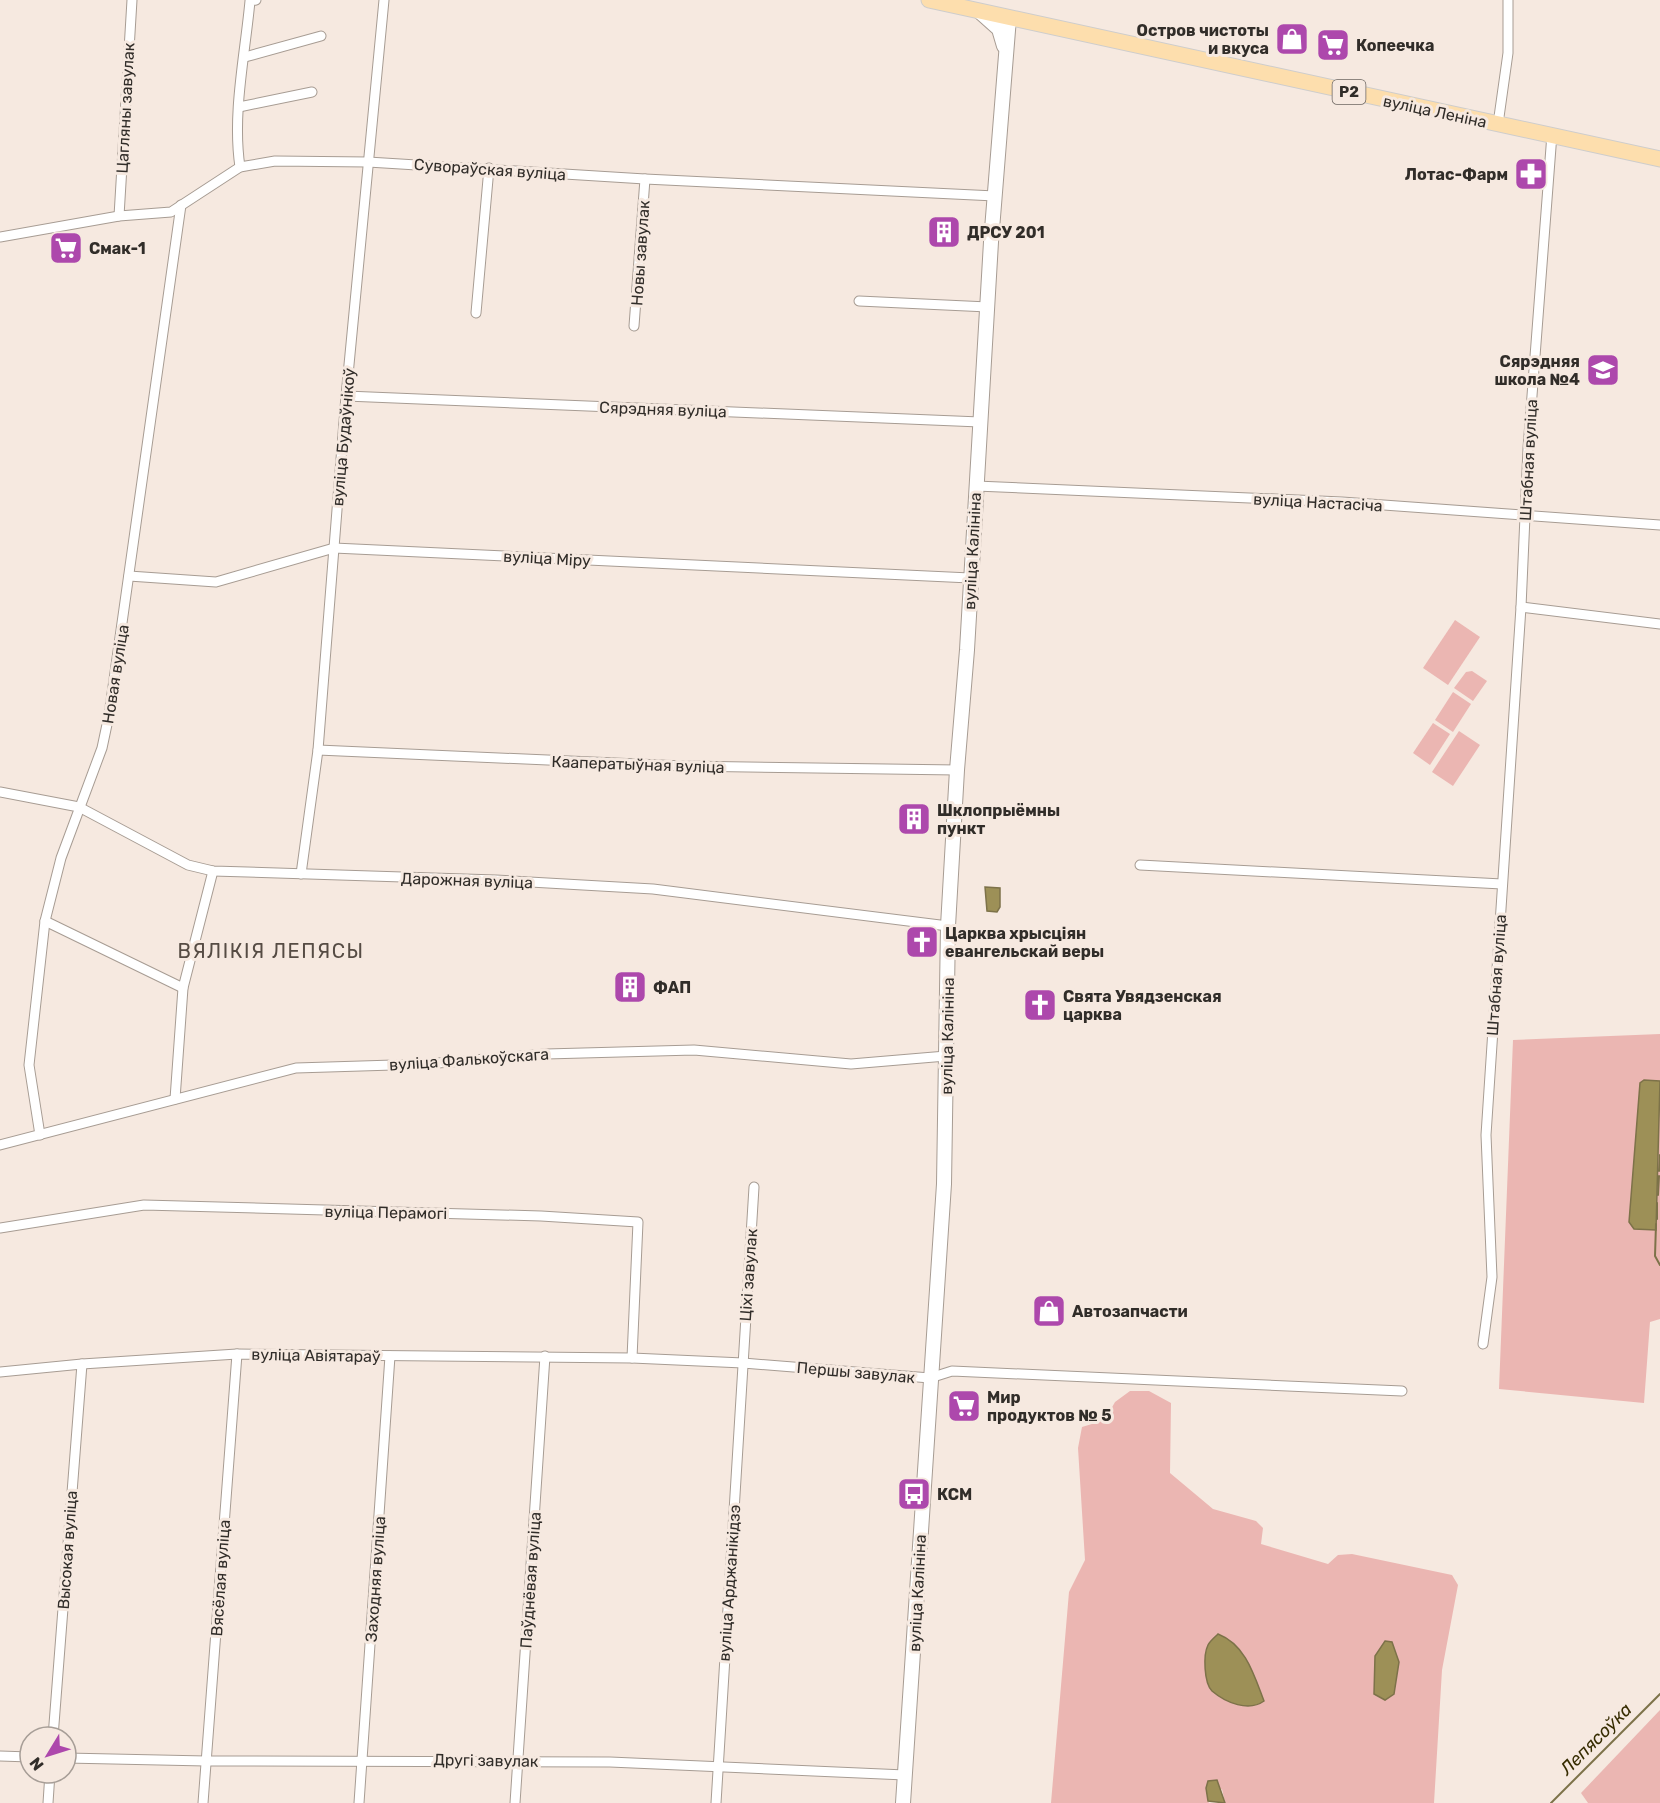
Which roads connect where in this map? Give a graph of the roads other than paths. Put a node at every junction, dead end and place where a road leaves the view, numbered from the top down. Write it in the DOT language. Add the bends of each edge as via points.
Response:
graph roads {
  1 [pos="132,0"];
  2 [pos="256,0"];
  3 [pos="384,0"];
  4 [pos="929,0"];
  5 [pos="1508,0"];
  6 [pos="977,11"];
  7 [pos="1009,18"];
  8 [pos="1038,24"];
  9 [pos="321,36"];
  10 [pos="1005,54"];
  11 [pos="245,57"];
  12 [pos="312,92"];
  13 [pos="239,106"];
  14 [pos="1498,124"];
  15 [pos="1552,134"];
  16 [pos="1660,159"];
  17 [pos="368,162"];
  18 [pos="240,167"];
  19 [pos="489,168"];
  20 [pos="645,179"];
  21 [pos="995,196"];
  22 [pos="182,205"];
  23 [pos="119,216"];
  24 [pos="0,237"];
  25 [pos="859,301"];
  26 [pos="988,307"];
  27 [pos="476,313"];
  28 [pos="634,326"];
  29 [pos="346,396"];
  30 [pos="980,422"];
  31 [pos="976,486"];
  32 [pos="1524,517"];
  33 [pos="1660,525"];
  34 [pos="334,548"];
  35 [pos="129,576"];
  36 [pos="970,578"];
  37 [pos="1521,607"];
  38 [pos="1660,624"];
  39 [pos="318,750"];
  40 [pos="957,770"];
  41 [pos="0,792"];
  42 [pos="79,807"];
  43 [pos="1140,865"];
  44 [pos="213,872"];
  45 [pos="301,874"];
  46 [pos="1502,884"];
  47 [pos="45,921"];
  48 [pos="948,926"];
  49 [pos="183,988"];
  50 [pos="946,1056"];
  51 [pos="174,1099"];
  52 [pos="40,1135"];
  53 [pos="0,1145"];
  54 [pos="754,1187"];
  55 [pos="0,1228"];
  56 [pos="1484,1344"];
  57 [pos="237,1354"];
  58 [pos="390,1356"];
  59 [pos="545,1356"];
  60 [pos="632,1358"];
  61 [pos="743,1363"];
  62 [pos="82,1364"];
  63 [pos="0,1372"];
  64 [pos="930,1378"];
  65 [pos="1402,1391"];
  66 [pos="54,1725"];
  67 [pos="0,1756"];
  68 [pos="18,1757"];
  69 [pos="78,1758"];
  70 [pos="362,1759"];
  71 [pos="518,1760"];
  72 [pos="206,1761"];
  73 [pos="718,1767"];
  74 [pos="905,1775"];
  75 [pos="49,1785"];
  76 [pos="48,1803"];
  77 [pos="203,1803"];
  78 [pos="359,1803"];
  79 [pos="515,1803"];
  80 [pos="716,1803"];
  81 [pos="903,1803"];
  1 -- 23 [label="street, Цагляны завулак"];
  2 -- 11 [label="street" via="250,1"];
  3 -- 17 [label="street, вуліца Будаўнікоў"];
  4 -- 6 [label="main road, вуліца Леніна / Р2"];
  5 -- 14 [label="street" via="1508,52"];
  6 -- 7 [label="main road, вуліца Леніна / Р2"];
  6 -- 10 [label="street" via="999,29"];
  7 -- 8 [label="main road, вуліца Леніна / Р2"];
  7 -- 10 [label="street, вуліца Калініна"];
  8 -- 10 [label="street" via="1014,33"];
  8 -- 14 [label="main road, вуліца Леніна / Р2"];
  9 -- 11 [label="street"];
  10 -- 21 [label="street, вуліца Калініна"];
  11 -- 13 [label="street"];
  12 -- 13 [label="street"];
  13 -- 18 [label="street"];
  14 -- 15 [label="main road, вуліца Леніна / Р2"];
  15 -- 16 [label="main road, вуліца Леніна / Р2"];
  15 -- 32 [label="street, Штабная вуліца"];
  17 -- 18 [label="street, Сувораўская вуліца" via="275,161"];
  17 -- 19 [label="street, Сувораўская вуліца"];
  17 -- 29 [label="street, вуліца Будаўнікоў"];
  18 -- 22 [label="street, Сувораўская вуліца"];
  19 -- 20 [label="street, Сувораўская вуліца"];
  19 -- 27 [label="street"];
  20 -- 21 [label="street, Сувораўская вуліца"];
  20 -- 28 [label="street, Новы завулак"];
  21 -- 26 [label="street, вуліца Калініна"];
  22 -- 23 [label="street, Сувораўская вуліца" via="158,215"];
  22 -- 35 [label="street, Новая вуліца"];
  23 -- 24 [label="street, Сувораўская вуліца"];
  25 -- 26 [label="street"];
  26 -- 30 [label="street, вуліца Калініна"];
  29 -- 30 [label="street, Сярэдняя вуліца"];
  29 -- 34 [label="street, вуліца Будаўнікоў"];
  30 -- 31 [label="street, вуліца Калініна"];
  31 -- 32 [label="street, вуліца Настасіча" via="1342,502"];
  31 -- 36 [label="street, вуліца Калініна"];
  32 -- 33 [label="street, вуліца Настасіча"];
  32 -- 37 [label="street, Штабная вуліца"];
  34 -- 35 [label="street, вуліца Міру" via="216,582"];
  34 -- 36 [label="street, вуліца Міру"];
  34 -- 39 [label="street, вуліца Будаўнікоў"];
  35 -- 42 [label="street, Новая вуліца" via="102,748"];
  36 -- 40 [label="street, вуліца Калініна"];
  37 -- 38 [label="street"];
  37 -- 46 [label="street, Штабная вуліца"];
  39 -- 40 [label="street, Кааператыўная вуліца" via="683,766"];
  39 -- 45 [label="street, вуліца Будаўнікоў"];
  40 -- 48 [label="street, вуліца Калініна"];
  41 -- 42 [label="street, Дарожная вуліца"];
  42 -- 44 [label="street, Дарожная вуліца" via="188,865"];
  42 -- 47 [label="street, Новая вуліца"];
  43 -- 46 [label="street"];
  44 -- 45 [label="street, Дарожная вуліца"];
  44 -- 49 [label="street"];
  45 -- 48 [label="street, Дарожная вуліца" via="653,890"];
  46 -- 56 [label="street, Штабная вуліца" via="1486,1135 1492,1277"];
  47 -- 49 [label="street"];
  47 -- 52 [label="street, Новая вуліца" via="29,1065"];
  48 -- 50 [label="street, вуліца Калініна"];
  49 -- 51 [label="street"];
  50 -- 51 [label="street, вуліца Фалькоўскага" via="850,1064 693,1050 307,1067"];
  50 -- 64 [label="street, вуліца Калініна" via="944,1185"];
  51 -- 52 [label="street, вуліца Фалькоўскага"];
  52 -- 53 [label="street, вуліца Фалькоўскага"];
  54 -- 61 [label="street, Ціхі завулак"];
  55 -- 60 [label="street, вуліца Перамогі" via="144,1205 638,1222"];
  57 -- 58 [label="street, вуліца Авіятараў"];
  57 -- 62 [label="street, вуліца Авіятараў"];
  57 -- 72 [label="street, Вясёлая вуліца"];
  58 -- 59 [label="street, вуліца Авіятараў"];
  58 -- 70 [label="street, Заходняя вуліца"];
  59 -- 60 [label="street, вуліца Авіятараў"];
  59 -- 71 [label="street, Паўднёвая вуліца"];
  60 -- 61 [label="street, Першы завулак"];
  61 -- 64 [label="street, Першы завулак"];
  61 -- 73 [label="street, вуліца Арджанікідзэ"];
  62 -- 63 [label="street, вуліца Авіятараў"];
  62 -- 66 [label="street, Высокая вуліца"];
  64 -- 65 [label="street, Першы завулак" via="952,1371"];
  64 -- 74 [label="street, вуліца Калініна"];
  67 -- 68 [label="street"];
  69 -- 72 [label="street, Другі завулак"];
  70 -- 71 [label="street, Другі завулак"];
  70 -- 72 [label="street, Другі завулак"];
  70 -- 78 [label="street, Заходняя вуліца"];
  71 -- 73 [label="street, Другі завулак"];
  71 -- 79 [label="street, Паўднёвая вуліца"];
  72 -- 77 [label="street, Вясёлая вуліца"];
  73 -- 74 [label="street, Другі завулак"];
  73 -- 80 [label="street, вуліца Арджанікідзэ"];
  74 -- 81 [label="street, вуліца Калініна"];
  75 -- 76 [label="street"];
}
